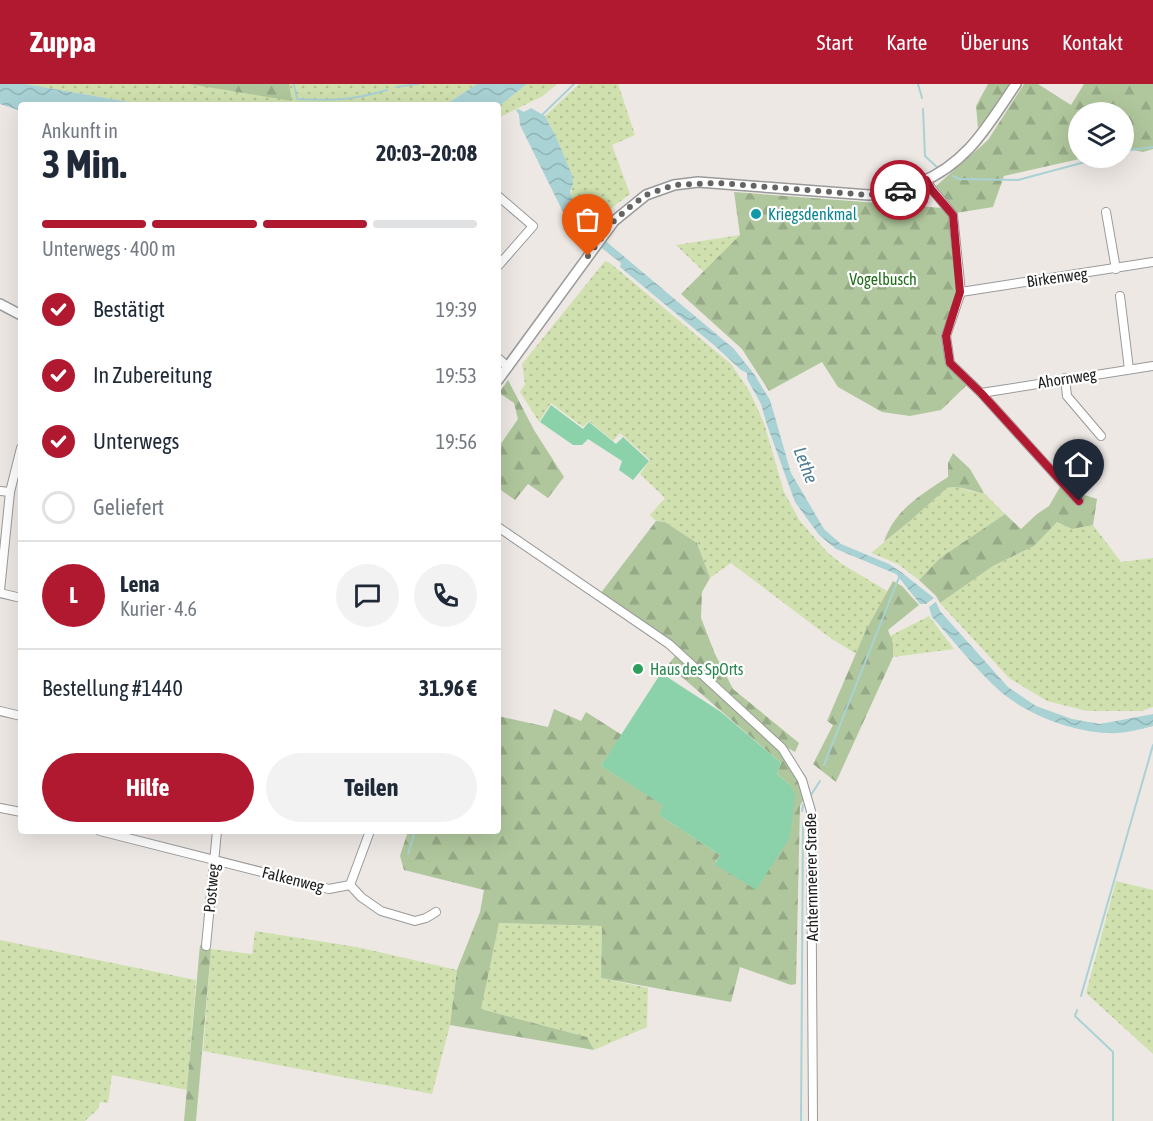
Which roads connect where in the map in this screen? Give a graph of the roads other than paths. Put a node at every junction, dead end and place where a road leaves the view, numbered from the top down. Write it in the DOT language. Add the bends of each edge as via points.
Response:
graph roads {
  1 [pos="1016,84"];
  2 [pos="926,180"];
  3 [pos="501,199"];
  4 [pos="1106,212"];
  5 [pos="1153,262"];
  6 [pos="501,263"];
  7 [pos="1116,269"];
  8 [pos="960,292"];
  9 [pos="1120,296"];
  10 [pos="0,304"];
  11 [pos="18,313"];
  12 [pos="501,361"];
  13 [pos="508,367"];
  14 [pos="1153,368"];
  15 [pos="1129,369"];
  16 [pos="501,376"];
  17 [pos="1065,378"];
  18 [pos="981,393"];
  19 [pos="1101,436"];
  20 [pos="18,460"];
  21 [pos="0,490"];
  22 [pos="10,492"];
  23 [pos="1079,501"];
  24 [pos="501,529"];
  25 [pos="2,562"];
  26 [pos="0,592"];
  27 [pos="18,597"];
  28 [pos="0,711"];
  29 [pos="18,715"];
  30 [pos="0,807"];
  31 [pos="18,811"];
  32 [pos="118,834"];
  33 [pos="217,834"];
  34 [pos="369,834"];
  35 [pos="214,859"];
  36 [pos="350,885"];
  37 [pos="436,912"];
  38 [pos="206,946"];
  39 [pos="813,1121"];
  1 -- 2 [label="street" via="982,135 958,161"];
  2 -- 8 [label="street" via="953,215"];
  2 -- 13 [label="street" via="869,195 718,183 674,185 646,195 604,234"];
  3 -- 6 [label="street" via="533,226"];
  4 -- 7 [label="street"];
  5 -- 7 [label="street, Birkenweg"];
  7 -- 8 [label="street, Birkenweg"];
  8 -- 18 [label="street" via="946,336 950,363"];
  9 -- 15 [label="street"];
  10 -- 11 [label="street"];
  12 -- 13 [label="street"];
  13 -- 16 [label="street"];
  14 -- 15 [label="street, Ahornweg"];
  15 -- 17 [label="street, Ahornweg"];
  17 -- 18 [label="street, Ahornweg"];
  17 -- 19 [label="street" via="1067,396"];
  18 -- 23 [label="street"];
  20 -- 22 [label="street"];
  21 -- 22 [label="street"];
  22 -- 25 [label="street"];
  24 -- 39 [label="street, Achternmeerer Straße" via="669,644 782,748 801,780 812,823"];
  25 -- 26 [label="street"];
  26 -- 27 [label="street"];
  28 -- 29 [label="street"];
  30 -- 31 [label="street"];
  32 -- 35 [label="street, Falkenweg"];
  33 -- 35 [label="street, Postweg"];
  34 -- 36 [label="street"];
  35 -- 36 [label="street, Falkenweg" via="329,889"];
  35 -- 38 [label="street, Postweg"];
  36 -- 37 [label="street" via="381,911 415,921"];
}
